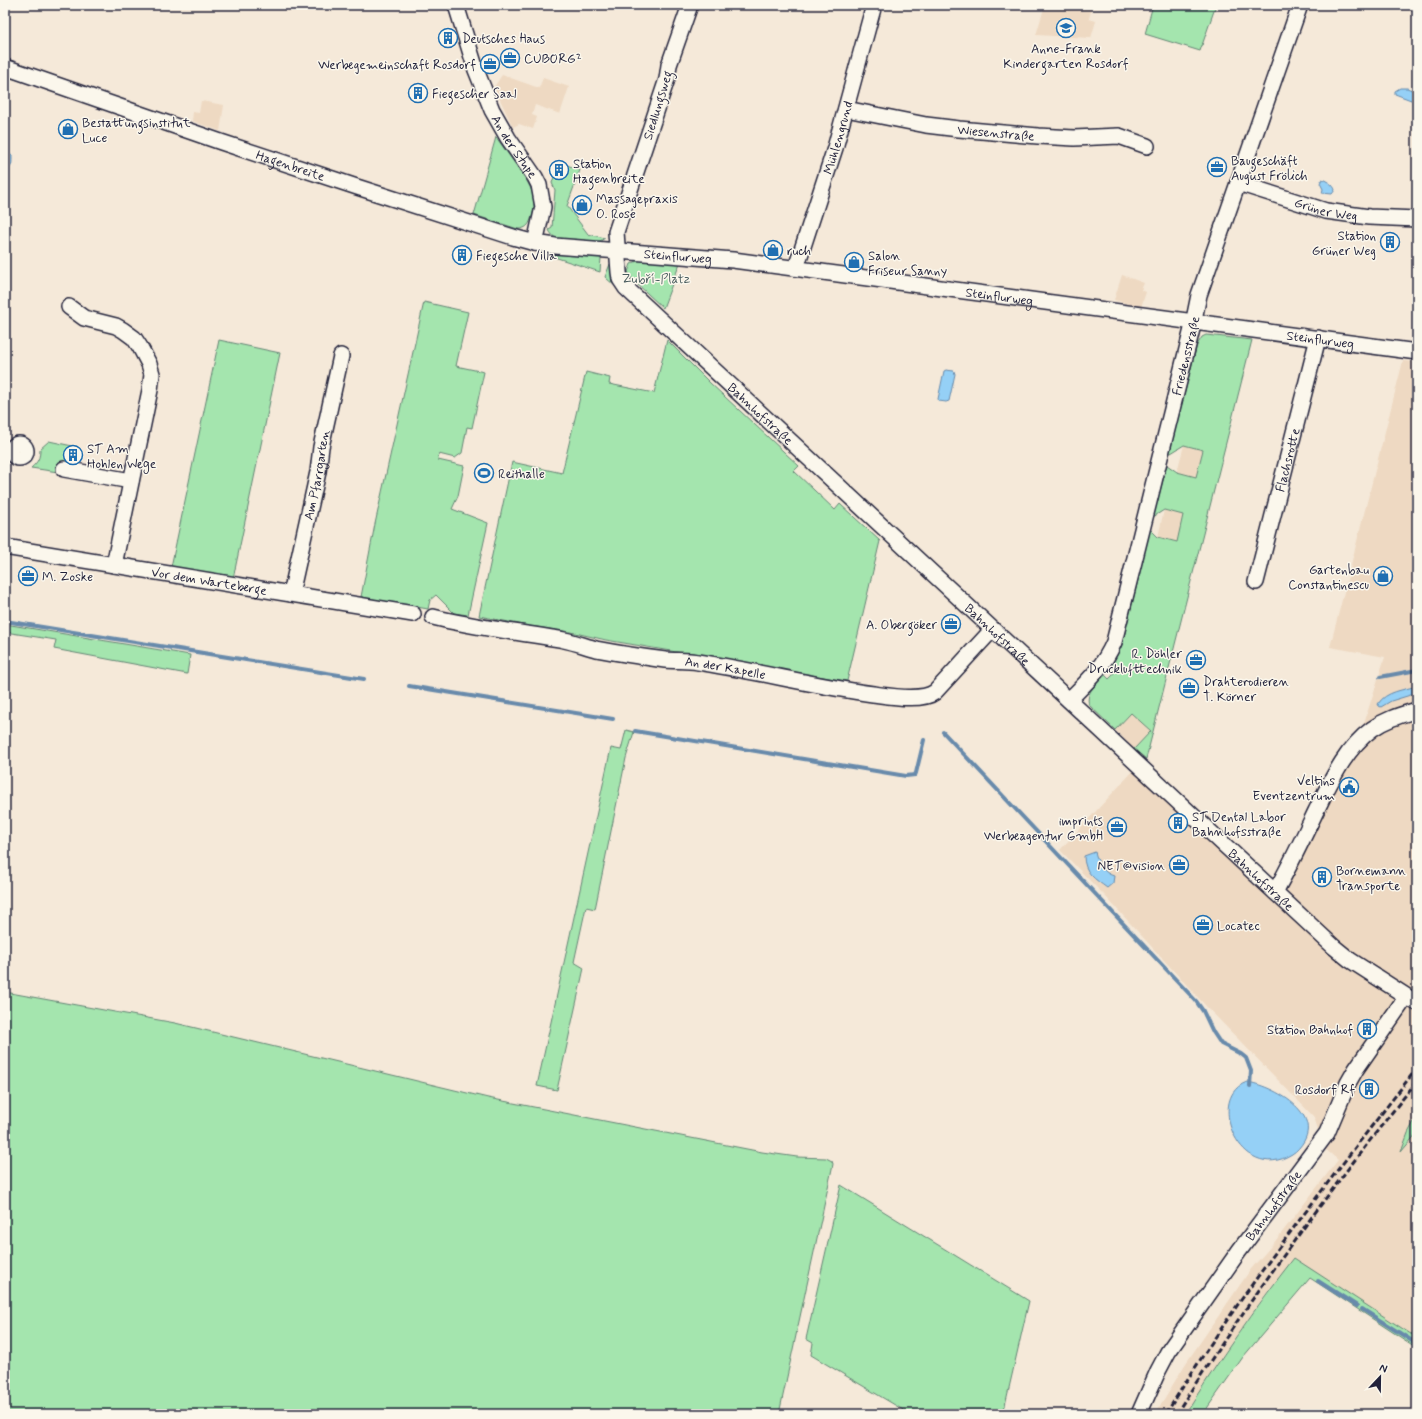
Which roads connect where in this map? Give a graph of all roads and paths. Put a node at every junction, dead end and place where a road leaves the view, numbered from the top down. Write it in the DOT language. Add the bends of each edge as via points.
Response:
graph roads {
  1 [pos="456,5"];
  2 [pos="690,5"];
  3 [pos="874,5"];
  4 [pos="1300,5"];
  5 [pos="5,67"];
  6 [pos="846,109"];
  7 [pos="1147,146"];
  8 [pos="1238,183"];
  9 [pos="1417,219"];
  10 [pos="535,243"];
  11 [pos="580,248"];
  12 [pos="618,251"];
  13 [pos="796,268"];
  14 [pos="68,307"];
  15 [pos="1194,322"];
  16 [pos="1318,338"];
  17 [pos="1417,352"];
  18 [pos="341,356"];
  19 [pos="64,469"];
  20 [pos="131,481"];
  21 [pos="5,547"];
  22 [pos="114,565"];
  23 [pos="1256,582"];
  24 [pos="291,594"];
  25 [pos="414,614"];
  26 [pos="432,617"];
  27 [pos="992,630"];
  28 [pos="1069,700"];
  29 [pos="1417,710"];
  30 [pos="1274,892"];
  31 [pos="1412,1000"];
  32 [pos="1139,1414"];
  1 -- 10 [label="street, An der Stupe" via="476,70 492,110 539,185 543,207"];
  2 -- 12 [label="street, Siedlungsweg" via="669,65 668,79 622,209 616,232"];
  3 -- 6 [label="street, Mühlengrund"];
  4 -- 8 [label="street, Friedensstraße"];
  5 -- 10 [label="street, Hagenbreite" via="260,155"];
  6 -- 7 [label="street, Wiesenstraße" via="959,129 1074,138 1119,136"];
  6 -- 13 [label="street, Mühlengrund"];
  8 -- 9 [label="street, Grüner Weg" via="1326,211 1369,217"];
  8 -- 15 [label="street, Friedensstraße" via="1199,295"];
  10 -- 11 [label="street, Hagenbreite"];
  11 -- 12 [label="street, Steinflurweg"];
  12 -- 13 [label="street, Steinflurweg"];
  12 -- 27 [label="street, Bahnhofstraße" via="620,279 626,288"];
  13 -- 15 [label="street, Steinflurweg"];
  14 -- 20 [label="street" via="84,318 123,330 134,338 150,364 152,382"];
  15 -- 16 [label="street, Steinflurweg"];
  15 -- 28 [label="street, Friedensstraße" via="1114,642 1098,671"];
  16 -- 17 [label="street, Steinflurweg"];
  16 -- 23 [label="street, Flachsrotte"];
  18 -- 24 [label="street, Am Pfarrgarten"];
  19 -- 20 [label="street"];
  20 -- 22 [label="street"];
  21 -- 22 [label="street, Vor dem Warteberge"];
  22 -- 24 [label="street, Vor dem Warteberge"];
  24 -- 25 [label="street, Vor dem Warteberge"];
  26 -- 27 [label="street, An der Kapelle" via="462,625 565,640 597,649 709,664 874,694 921,697 936,692"];
  27 -- 28 [label="street, Bahnhofstraße"];
  28 -- 30 [label="street, Bahnhofstraße"];
  29 -- 30 [label="street" via="1381,723 1349,751 1328,786"];
  30 -- 31 [label="street, Bahnhofstraße" via="1350,960"];
  31 -- 32 [label="street, Bahnhofstraße" via="1356,1068 1327,1132 1168,1352"];
}
